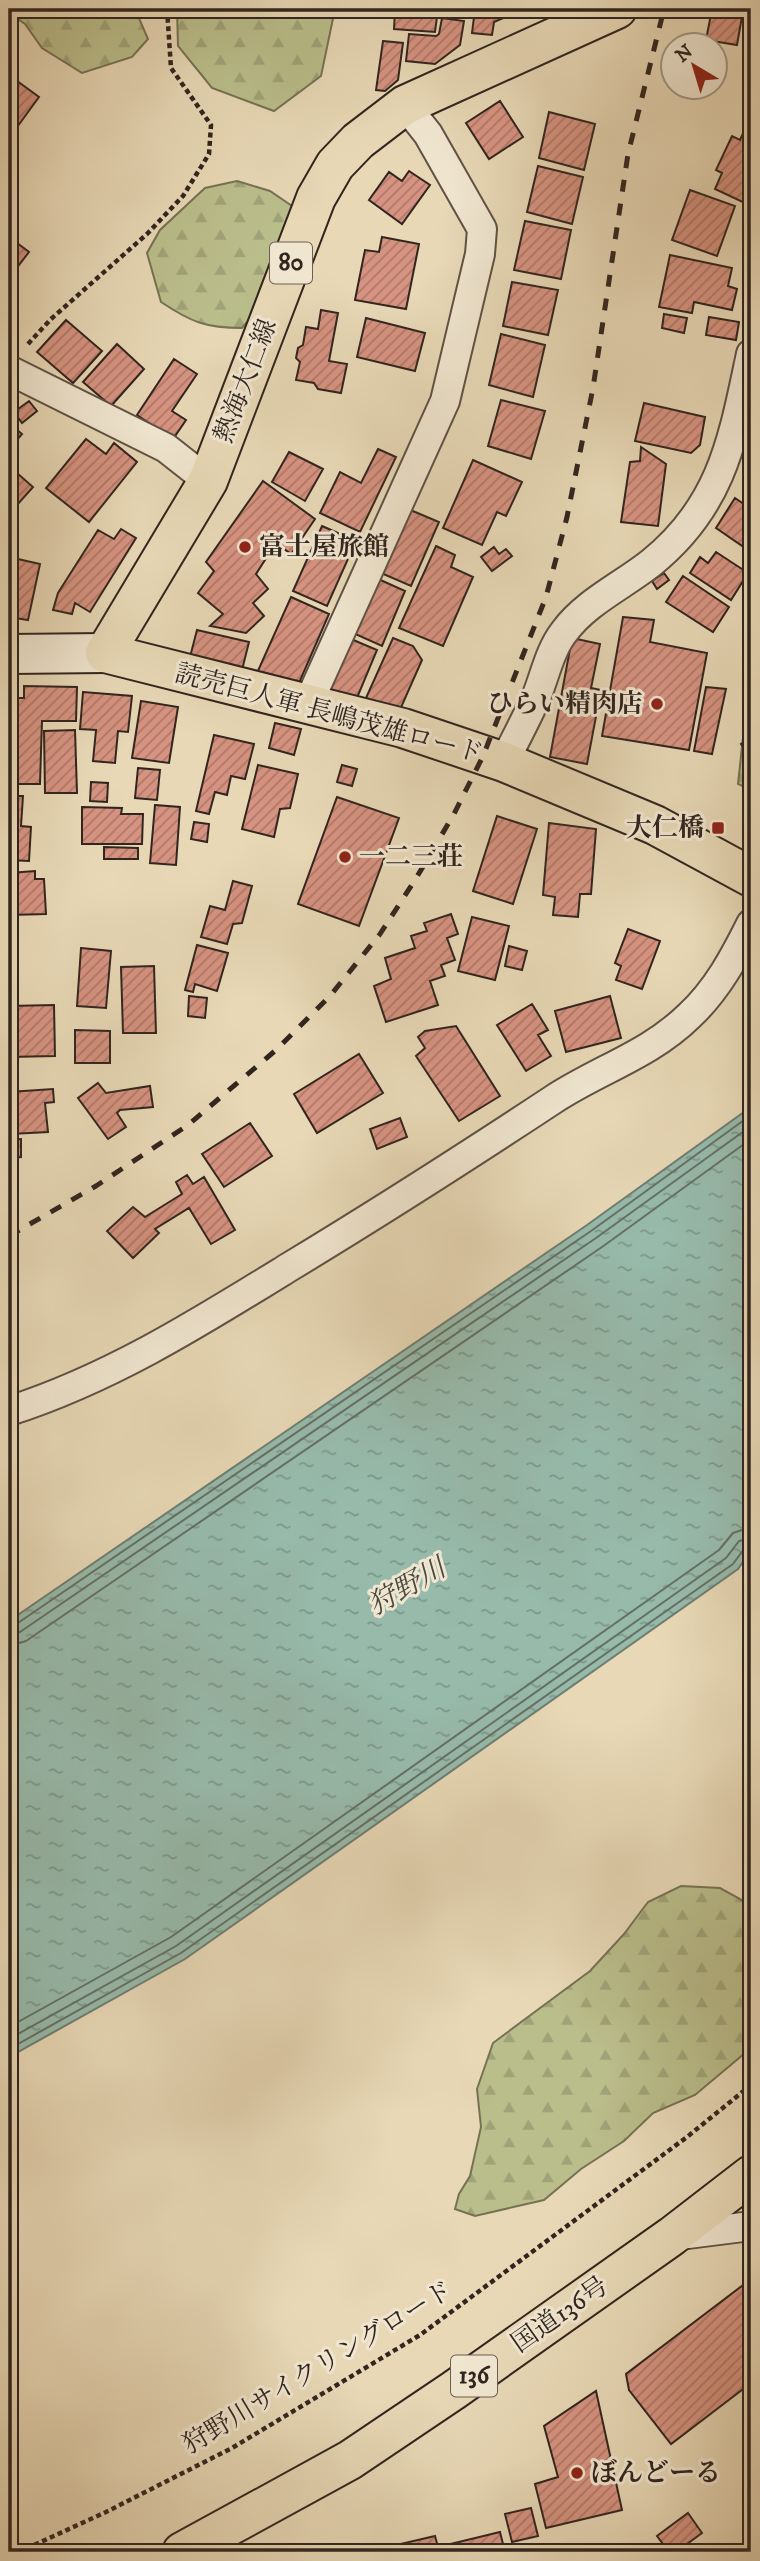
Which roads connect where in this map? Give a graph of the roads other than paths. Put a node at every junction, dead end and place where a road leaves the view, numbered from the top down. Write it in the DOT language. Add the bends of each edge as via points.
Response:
graph roads {
  1 [pos="608,11"];
  2 [pos="405,105"];
  3 [pos="751,354"];
  4 [pos="9,370"];
  5 [pos="208,481"];
  6 [pos="105,653"];
  7 [pos="9,654"];
  8 [pos="308,704"];
  9 [pos="504,762"];
  10 [pos="751,877"];
  11 [pos="751,925"];
  12 [pos="9,1411"];
  13 [pos="751,2175"];
  14 [pos="751,2226"];
  15 [pos="672,2236"];
  16 [pos="182,2552"];
  1 -- 2 [label="main road, 熱海大仁線 / 80"];
  2 -- 5 [label="main road, 熱海大仁線 / 80" via="335,164 316,198"];
  2 -- 8 [label="street" via="428,134 482,229 481,254 445,401"];
  3 -- 9 [label="street" via="732,444 698,513 669,549 594,601 563,633"];
  4 -- 5 [label="street" via="166,448"];
  5 -- 6 [label="main road, 熱海大仁線 / 80"];
  6 -- 7 [label="main road, 読売巨人軍 長嶋茂雄ロード"];
  6 -- 8 [label="main road, 読売巨人軍 長嶋茂雄ロード"];
  8 -- 9 [label="main road, 読売巨人軍 長嶋茂雄ロード"];
  9 -- 10 [label="main road, 読売巨人軍 長嶋茂雄ロード" via="655,825"];
  11 -- 12 [label="street" via="721,980 690,1016 655,1045 564,1092 187,1330 94,1379"];
  13 -- 15 [label="main road, 国道136号 / 136"];
  14 -- 15 [label="street"];
  15 -- 16 [label="main road, 国道136号 / 136" via="350,2460"];
}
